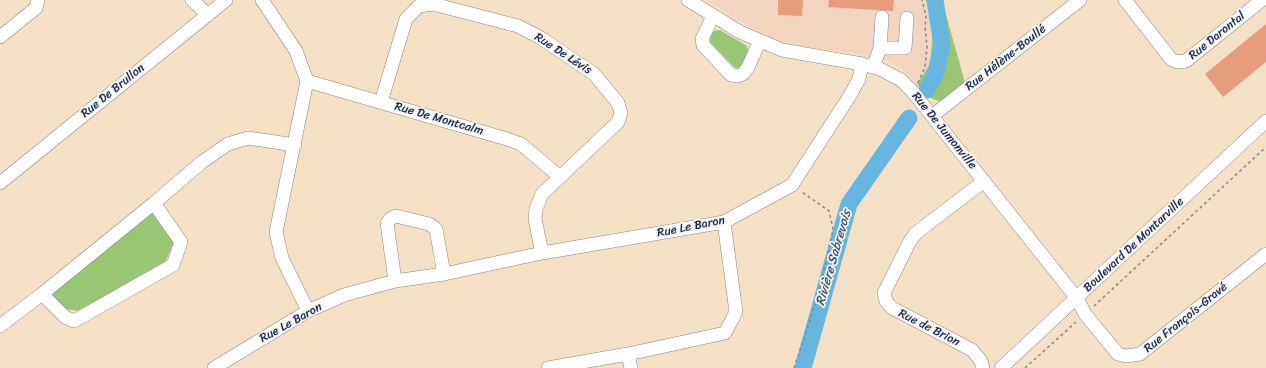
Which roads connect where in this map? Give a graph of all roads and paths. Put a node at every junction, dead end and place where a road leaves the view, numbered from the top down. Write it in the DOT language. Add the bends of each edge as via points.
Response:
graph roads {
  1 [pos="38,0"];
  2 [pos="192,0"];
  3 [pos="226,0"];
  4 [pos="262,0"];
  5 [pos="688,0"];
  6 [pos="922,0"];
  7 [pos="1080,0"];
  8 [pos="1125,0"];
  9 [pos="1262,0"];
  10 [pos="208,15"];
  11 [pos="714,16"];
  12 [pos="882,17"];
  13 [pos="906,18"];
  14 [pos="0,37"];
  15 [pos="760,41"];
  16 [pos="880,48"];
  17 [pos="867,65"];
  18 [pos="308,81"];
  19 [pos="912,91"];
  20 [pos="381,102"];
  21 [pos="932,116"];
  22 [pos="1266,121"];
  23 [pos="295,146"];
  24 [pos="1266,147"];
  25 [pos="560,177"];
  26 [pos="984,181"];
  27 [pos="0,183"];
  28 [pos="792,185"];
  29 [pos="154,203"];
  30 [pos="724,222"];
  31 [pos="542,254"];
  32 [pos="1266,254"];
  33 [pos="444,274"];
  34 [pos="395,281"];
  35 [pos="42,294"];
  36 [pos="1077,298"];
  37 [pos="308,311"];
  38 [pos="1085,314"];
  39 [pos="0,326"];
  40 [pos="628,354"];
  41 [pos="214,368"];
  42 [pos="548,368"];
  43 [pos="631,368"];
  44 [pos="794,368"];
  45 [pos="983,368"];
  46 [pos="1000,368"];
  47 [pos="1025,368"];
  1 -- 14 [label="street" via="36,8"];
  2 -- 10 [label="street"];
  3 -- 10 [label="street, Rue De Brullon"];
  4 -- 18 [label="street" via="296,51"];
  5 -- 11 [label="street, Rue De Jumonville"];
  6 -- 19 [label="path" via="926,16 925,67"];
  7 -- 21 [label="street, Rue Hélène-Boullé"];
  8 -- 9 [label="street, Rue Darontal" via="1171,59 1178,62 1186,61"];
  10 -- 27 [label="street, Rue De Brullon"];
  11 -- 15 [label="street, Rue De Jumonville"];
  11 -- 15 [label="street" via="702,39 703,45 731,75 743,74"];
  12 -- 16 [label="street, Rue Le Baron"];
  13 -- 16 [label="street" via="905,48"];
  15 -- 17 [label="street, Rue De Jumonville" via="782,50"];
  16 -- 17 [label="street, Rue Le Baron"];
  17 -- 19 [label="street, Rue De Jumonville" via="901,80"];
  17 -- 28 [label="street, Rue Le Baron"];
  18 -- 20 [label="street, Rue De Montcalm"];
  18 -- 23 [label="street"];
  19 -- 21 [label="street, Rue De Jumonville"];
  20 -- 25 [label="street, Rue De Montcalm" via="521,144"];
  20 -- 25 [label="street, Rue De Lévis" via="406,19 419,6 433,4 518,26 541,38 594,74 618,103 621,113 618,122"];
  21 -- 26 [label="street, Rue De Jumonville"];
  22 -- 36 [label="street, Boulevard De Montarville"];
  23 -- 29 [label="street" via="248,138 228,144 202,162"];
  23 -- 37 [label="street" via="276,232 282,258"];
  24 -- 38 [label="path, Boulevard De Montarville"];
  25 -- 31 [label="street, Rue De Lévis" via="542,194 536,209 535,219"];
  26 -- 36 [label="street, Rue De Jumonville"];
  26 -- 45 [label="street, Rue de Brion" via="916,233 884,293 892,308 972,350"];
  28 -- 30 [label="street, Rue Le Baron"];
  28 -- 44 [label="path" via="829,211 834,229 819,293"];
  29 -- 35 [label="street"];
  29 -- 35 [label="street" via="182,242 173,265 74,321 65,317"];
  30 -- 31 [label="street, Rue Le Baron"];
  30 -- 40 [label="street" via="736,312 726,333"];
  31 -- 33 [label="street, Rue Le Baron"];
  32 -- 38 [label="street, Rue François-Gravé" via="1140,354 1118,354"];
  33 -- 34 [label="street, Rue Le Baron"];
  33 -- 34 [label="street" via="436,229 430,224 396,216 387,223"];
  34 -- 37 [label="street, Rue Le Baron" via="344,295"];
  35 -- 39 [label="street"];
  36 -- 38 [label="street, Rue François-Gravé"];
  36 -- 46 [label="street, Boulevard De Montarville"];
  37 -- 41 [label="street, Rue Le Baron"];
  38 -- 47 [label="path, Boulevard De Montarville"];
  40 -- 42 [label="street"];
  40 -- 43 [label="street"];
}
